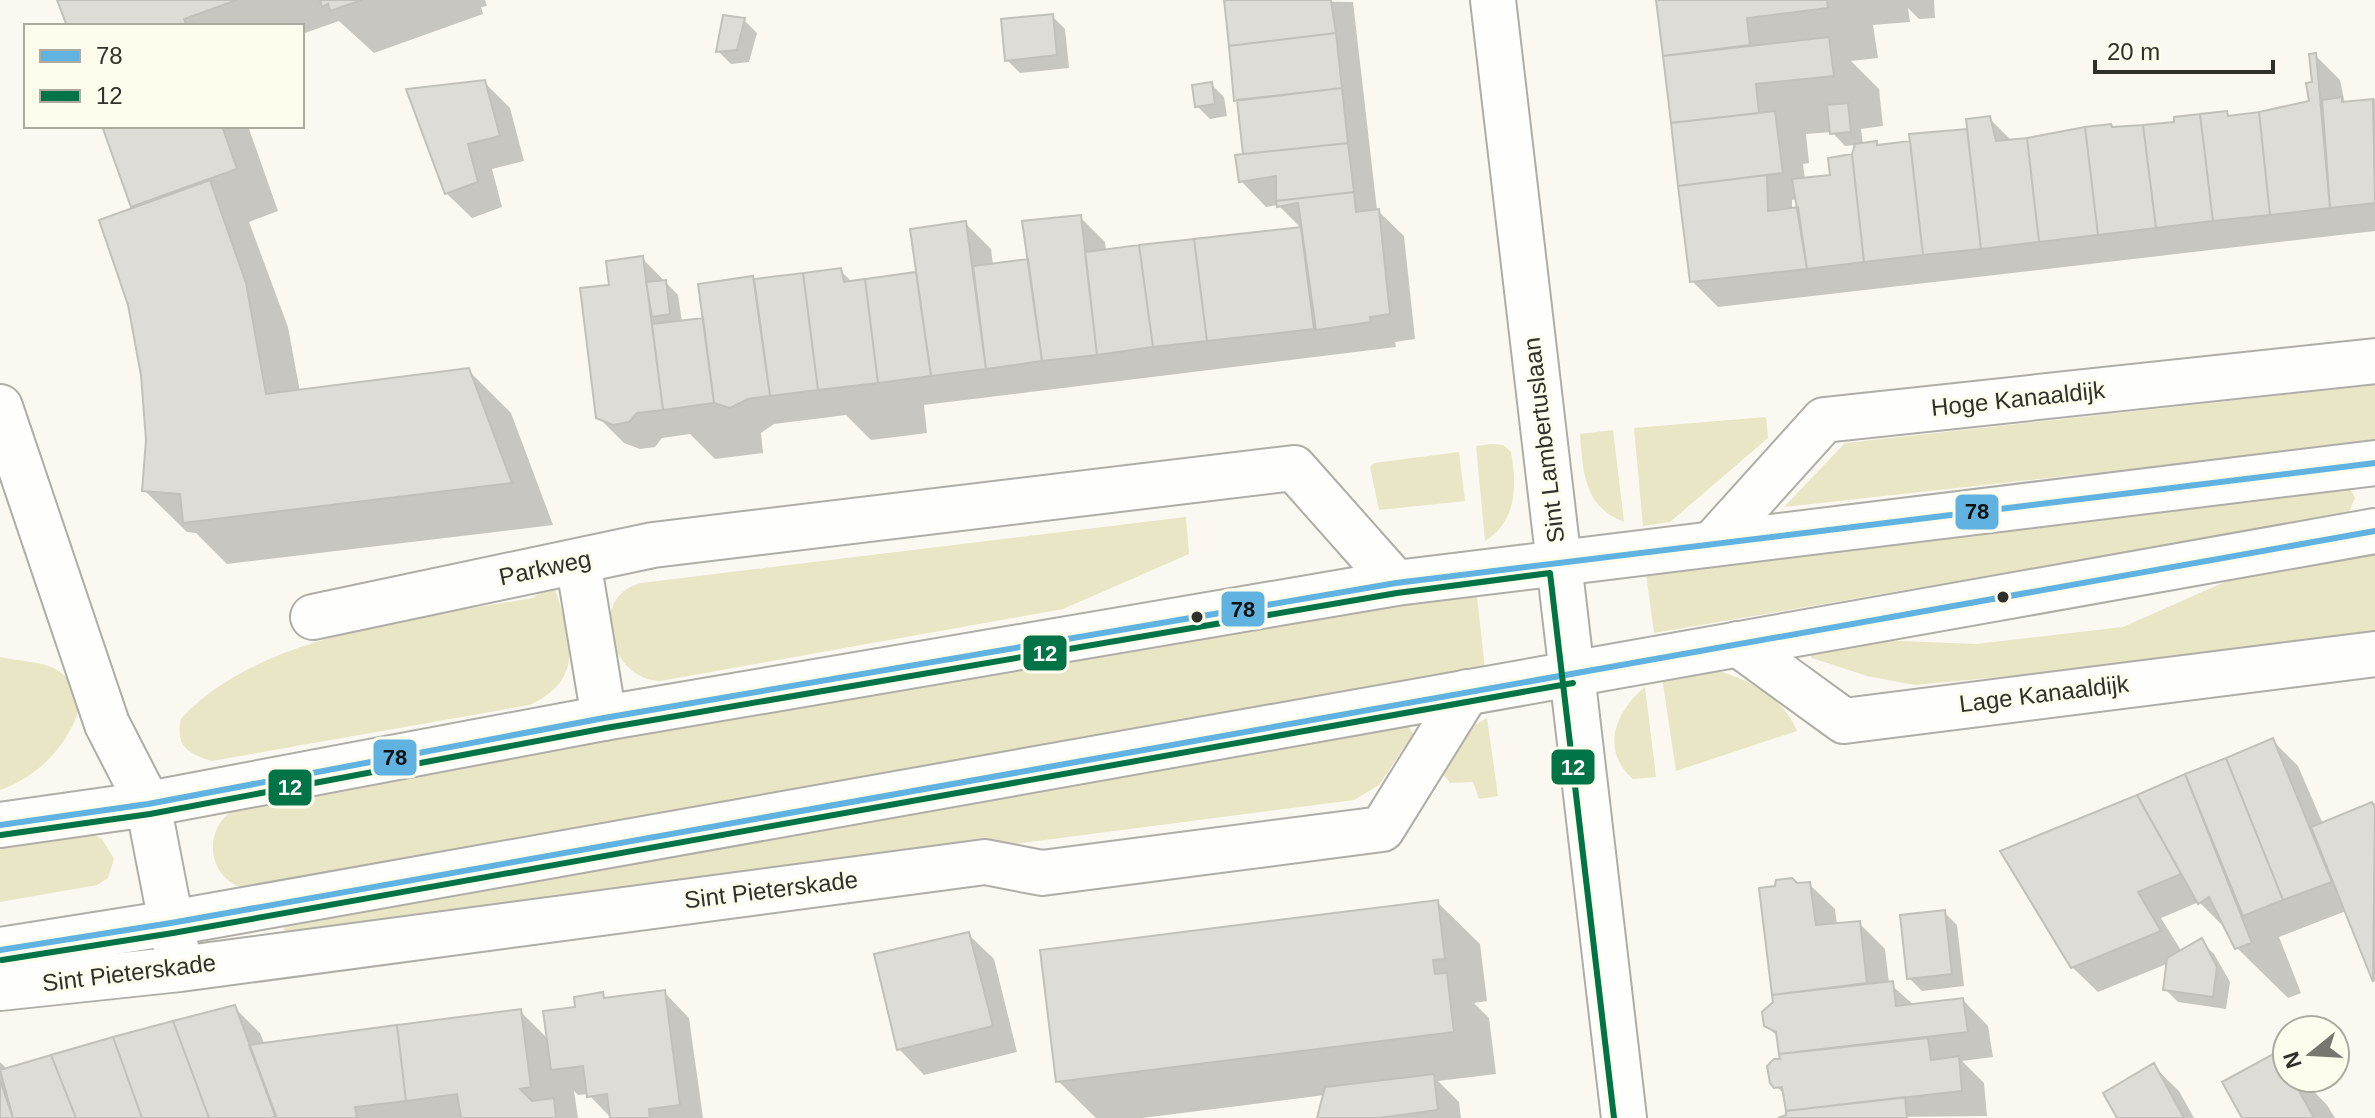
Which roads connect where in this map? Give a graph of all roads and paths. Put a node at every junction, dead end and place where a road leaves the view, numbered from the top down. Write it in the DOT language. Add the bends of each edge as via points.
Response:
graph roads {
  1 [pos="1493,0"];
  2 [pos="2375,361"];
  3 [pos="0,407"];
  4 [pos="2375,463"];
  5 [pos="2375,531"];
  6 [pos="1714,542"];
  7 [pos="578,561"];
  8 [pos="1559,562"];
  9 [pos="1396,583"];
  10 [pos="313,617"];
  11 [pos="1738,644"];
  12 [pos="2375,654"];
  13 [pos="1571,673"];
  14 [pos="1467,692"];
  15 [pos="604,718"];
  16 [pos="148,804"];
  17 [pos="0,825"];
  18 [pos="171,923"];
  19 [pos="0,950"];
  20 [pos="180,969"];
  21 [pos="0,988"];
  22 [pos="1624,1118"];
  1 -- 8 [label="street, Sint Lambertuslaan"];
  2 -- 6 [label="street, Hoge Kanaaldijk" via="1824,420"];
  3 -- 16 [label="street" via="107,724"];
  4 -- 6 [label="street"];
  5 -- 11 [label="street"];
  6 -- 8 [label="street"];
  7 -- 9 [label="street, Parkweg" via="653,545 1294,468"];
  7 -- 10 [label="street, Parkweg"];
  7 -- 15 [label="street"];
  8 -- 9 [label="street"];
  8 -- 13 [label="street, Sint Lambertuslaan"];
  9 -- 15 [label="street"];
  11 -- 12 [label="street, Lage Kanaaldijk" via="1844,721"];
  11 -- 13 [label="street"];
  13 -- 14 [label="street"];
  13 -- 22 [label="street, Sint Lambertuslaan"];
  14 -- 18 [label="street"];
  14 -- 20 [label="street, Sint Pieterskade" via="1382,829 1042,873 985,862"];
  15 -- 16 [label="street"];
  16 -- 17 [label="street"];
  16 -- 18 [label="street"];
  18 -- 19 [label="street"];
  18 -- 20 [label="street"];
  20 -- 21 [label="street, Sint Pieterskade"];
}
